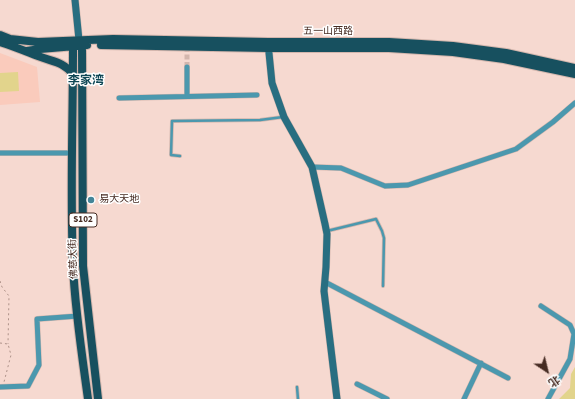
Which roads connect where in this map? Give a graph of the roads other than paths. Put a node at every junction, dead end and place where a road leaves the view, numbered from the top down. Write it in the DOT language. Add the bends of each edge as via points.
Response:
graph roads {
  1 [pos="75,0"];
  2 [pos="0,36"];
  3 [pos="0,42"];
  4 [pos="81,43"];
  5 [pos="268,45"];
  6 [pos="73,47"];
  7 [pos="27,51"];
  8 [pos="187,67"];
  9 [pos="575,68"];
  10 [pos="73,74"];
  11 [pos="575,74"];
  12 [pos="187,96"];
  13 [pos="257,96"];
  14 [pos="119,98"];
  15 [pos="575,103"];
  16 [pos="284,117"];
  17 [pos="0,153"];
  18 [pos="72,153"];
  19 [pos="180,156"];
  20 [pos="312,167"];
  21 [pos="326,231"];
  22 [pos="325,282"];
  23 [pos="383,286"];
  24 [pos="541,306"];
  25 [pos="78,316"];
  26 [pos="481,364"];
  27 [pos="508,378"];
  28 [pos="356,384"];
  29 [pos="1,387"];
  30 [pos="297,387"];
  31 [pos="88,399"];
  32 [pos="98,399"];
  33 [pos="298,399"];
  34 [pos="337,399"];
  35 [pos="387,399"];
  36 [pos="464,399"];
  37 [pos="548,399"];
  1 -- 4 [label="street"];
  2 -- 4 [label="main road" via="38,42"];
  3 -- 7 [label="main road"];
  4 -- 5 [label="main road, 五一山西路" via="187,48"];
  4 -- 5 [label="main road, 五一山西路" via="165,40"];
  4 -- 6 [label="main road"];
  4 -- 32 [label="main road, 佛慈大街 / S102" via="83,266"];
  5 -- 9 [label="main road, 五一山西路" via="389,42 454,46 506,53"];
  5 -- 11 [label="main road, 五一山西路" via="453,52 504,59"];
  5 -- 16 [label="street" via="272,83"];
  6 -- 7 [label="main road"];
  6 -- 10 [label="main road, 佛慈大街"];
  7 -- 10 [label="main road" via="56,61 68,67"];
  8 -- 12 [label="street"];
  10 -- 18 [label="main road, 佛慈大街 / S102"];
  12 -- 13 [label="street"];
  12 -- 14 [label="street"];
  15 -- 20 [label="street" via="516,149 408,185 385,186 341,168"];
  16 -- 19 [label="lane" via="260,120 172,121 171,155"];
  16 -- 20 [label="street"];
  17 -- 18 [label="street"];
  18 -- 25 [label="main road, 佛慈大街 / S102" via="73,267"];
  20 -- 21 [label="street"];
  21 -- 22 [label="street"];
  21 -- 23 [label="lane" via="376,219 384,238"];
  22 -- 26 [label="street"];
  22 -- 34 [label="street"];
  24 -- 37 [label="street" via="570,325 574,334 570,359"];
  25 -- 29 [label="street" via="37,319 39,365 28,386"];
  25 -- 31 [label="main road, 佛慈大街 / S102"];
  26 -- 27 [label="street"];
  26 -- 36 [label="street"];
  28 -- 35 [label="street"];
  30 -- 33 [label="lane"];
}
